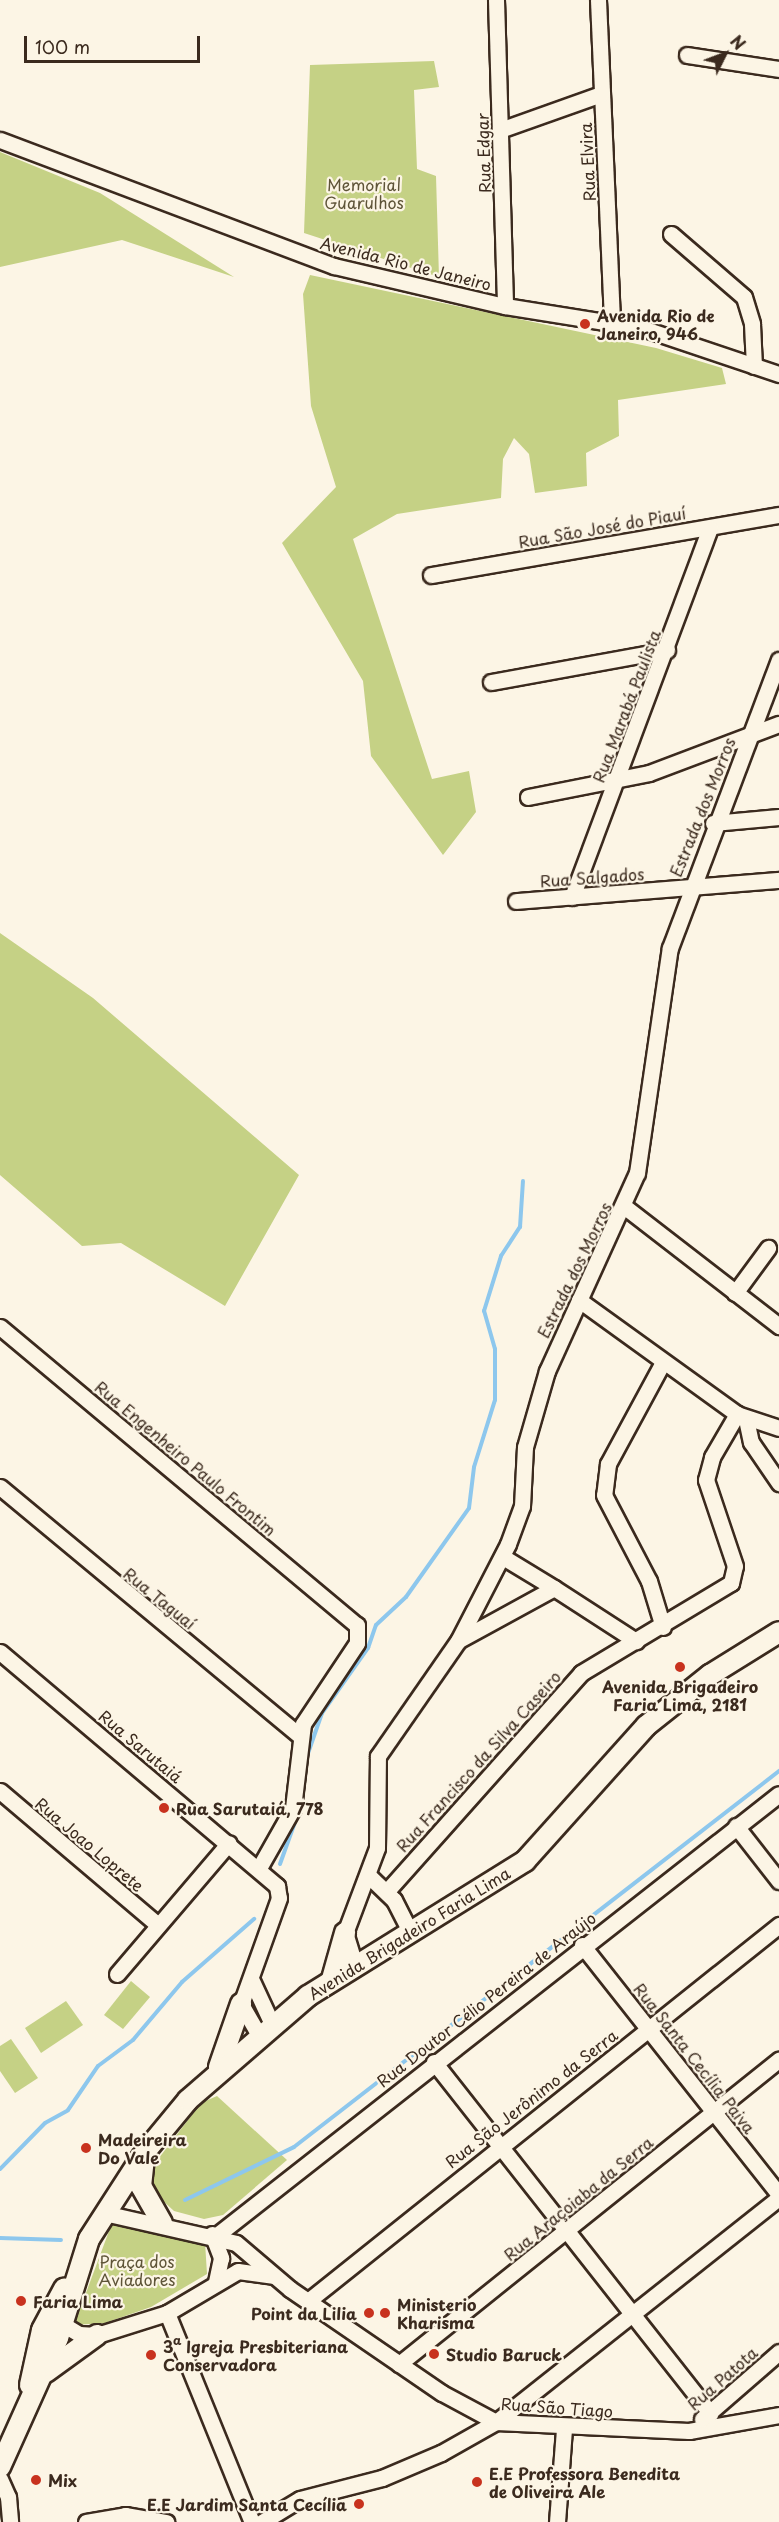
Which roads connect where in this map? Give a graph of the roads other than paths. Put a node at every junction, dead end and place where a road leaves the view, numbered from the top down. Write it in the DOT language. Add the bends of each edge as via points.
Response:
graph roads {
  1 [pos="496,0"];
  2 [pos="598,0"];
  3 [pos="687,55"];
  4 [pos="779,69"];
  5 [pos="601,94"];
  6 [pos="500,130"];
  7 [pos="0,140"];
  8 [pos="671,234"];
  9 [pos="505,306"];
  10 [pos="612,321"];
  11 [pos="754,366"];
  12 [pos="779,374"];
  13 [pos="779,515"];
  14 [pos="710,528"];
  15 [pos="431,575"];
  16 [pos="667,650"];
  17 [pos="779,660"];
  18 [pos="491,682"];
  19 [pos="779,724"];
  20 [pos="749,736"];
  21 [pos="617,781"];
  22 [pos="528,797"];
  23 [pos="779,817"];
  24 [pos="713,823"];
  25 [pos="779,880"];
  26 [pos="689,888"];
  27 [pos="572,897"];
  28 [pos="516,901"];
  29 [pos="625,1207"];
  30 [pos="768,1248"];
  31 [pos="735,1293"];
  32 [pos="579,1300"];
  33 [pos="779,1326"];
  34 [pos="0,1327"];
  35 [pos="662,1364"];
  36 [pos="741,1416"];
  37 [pos="779,1428"];
  38 [pos="779,1483"];
  39 [pos="0,1487"];
  40 [pos="503,1557"];
  41 [pos="554,1588"];
  42 [pos="663,1627"];
  43 [pos="779,1632"];
  44 [pos="458,1641"];
  45 [pos="636,1641"];
  46 [pos="0,1652"];
  47 [pos="299,1735"];
  48 [pos="0,1791"];
  49 [pos="779,1794"];
  50 [pos="736,1826"];
  51 [pos="229,1843"];
  52 [pos="259,1868"];
  53 [pos="368,1875"];
  54 [pos="779,1881"];
  55 [pos="387,1891"];
  56 [pos="158,1924"];
  57 [pos="779,1925"];
  58 [pos="411,1932"];
  59 [pos="345,1934"];
  60 [pos="582,1945"];
  61 [pos="355,1965"];
  62 [pos="117,1974"];
  63 [pos="332,1979"];
  64 [pos="252,1981"];
  65 [pos="242,2004"];
  66 [pos="648,2028"];
  67 [pos="265,2029"];
  68 [pos="779,2060"];
  69 [pos="434,2062"];
  70 [pos="218,2070"];
  71 [pos="714,2111"];
  72 [pos="497,2146"];
  73 [pos="145,2152"];
  74 [pos="779,2194"];
  75 [pos="779,2198"];
  76 [pos="104,2212"];
  77 [pos="162,2223"];
  78 [pos="565,2231"];
  79 [pos="214,2234"];
  80 [pos="273,2276"];
  81 [pos="216,2282"];
  82 [pos="308,2301"];
  83 [pos="167,2313"];
  84 [pos="632,2316"];
  85 [pos="56,2320"];
  86 [pos="96,2335"];
  87 [pos="779,2352"];
  88 [pos="399,2364"];
  89 [pos="40,2378"];
  90 [pos="27,2402"];
  91 [pos="710,2413"];
  92 [pos="779,2415"];
  93 [pos="496,2422"];
  94 [pos="564,2428"];
  95 [pos="689,2431"];
  96 [pos="0,2468"];
  97 [pos="0,2479"];
  98 [pos="4,2502"];
  99 [pos="10,2522"];
  100 [pos="86,2522"];
  101 [pos="166,2522"];
  102 [pos="252,2522"];
  103 [pos="262,2522"];
  104 [pos="557,2522"];
  1 -- 6 [label="street, Rua Edgar"];
  2 -- 5 [label="street, Rua Elvira"];
  3 -- 4 [label="street"];
  5 -- 6 [label="street"];
  5 -- 10 [label="street, Rua Elvira"];
  6 -- 9 [label="street, Rua Edgar"];
  7 -- 9 [label="street, Avenida Rio de Janeiro" via="334,266"];
  8 -- 11 [label="street" via="744,297 752,324"];
  9 -- 10 [label="street, Avenida Rio de Janeiro"];
  10 -- 11 [label="street, Avenida Rio de Janeiro"];
  11 -- 12 [label="street, Avenida Rio de Janeiro"];
  13 -- 14 [label="street, Rua São José do Piauí"];
  14 -- 15 [label="street, Rua São José do Piauí"];
  14 -- 16 [label="street, Rua Marabá Paulista"];
  16 -- 18 [label="street"];
  16 -- 21 [label="street, Rua Marabá Paulista"];
  17 -- 20 [label="street, Estrada dos Morros"];
  19 -- 20 [label="street"];
  20 -- 21 [label="street"];
  20 -- 24 [label="street, Estrada dos Morros"];
  21 -- 22 [label="street"];
  21 -- 27 [label="street, Rua Marabá Paulista"];
  23 -- 24 [label="street"];
  24 -- 26 [label="street, Estrada dos Morros"];
  25 -- 26 [label="street, Rua Salgados"];
  26 -- 27 [label="street, Rua Salgados"];
  26 -- 29 [label="street, Estrada dos Morros" via="661,986 642,1149"];
  27 -- 28 [label="street, Rua Salgados"];
  29 -- 31 [label="street"];
  29 -- 32 [label="street, Estrada dos Morros"];
  30 -- 31 [label="street"];
  31 -- 33 [label="street"];
  32 -- 35 [label="street"];
  32 -- 40 [label="street, Estrada dos Morros" via="547,1371 525,1447 522,1506"];
  34 -- 47 [label="street, Rua Engenheiro Paulo Frontim" via="348,1617 359,1631 357,1643"];
  35 -- 36 [label="street"];
  35 -- 42 [label="street" via="608,1464 604,1495 609,1514 649,1581"];
  36 -- 37 [label="street"];
  36 -- 38 [label="street" via="748,1437"];
  36 -- 42 [label="street, Rua Francisco da Silva Caseiro" via="712,1457 706,1480 735,1574 721,1594"];
  39 -- 47 [label="street, Rua Taguaí"];
  40 -- 41 [label="street"];
  40 -- 44 [label="street, Estrada dos Morros"];
  41 -- 44 [label="street"];
  41 -- 45 [label="street"];
  42 -- 45 [label="street, Rua Francisco da Silva Caseiro"];
  43 -- 58 [label="main road, Avenida Brigadeiro Faria Lima" via="710,1675 646,1726 525,1861"];
  44 -- 53 [label="street, Estrada dos Morros" via="381,1747 376,1765 379,1834"];
  45 -- 55 [label="street, Rua Francisco da Silva Caseiro" via="595,1663 553,1699"];
  46 -- 51 [label="street, Rua Sarutaiá"];
  47 -- 52 [label="street" via="293,1808"];
  48 -- 56 [label="street, Rua Joao Loprete"];
  49 -- 50 [label="street, Rua Doutor Célio Pereira de Araújo"];
  50 -- 54 [label="street"];
  50 -- 60 [label="street, Rua Doutor Célio Pereira de Araújo"];
  51 -- 52 [label="street, Rua Sarutaiá"];
  51 -- 56 [label="street"];
  52 -- 64 [label="street, Rua Sarutaiá" via="280,1894"];
  53 -- 55 [label="street"];
  53 -- 59 [label="street, Estrada dos Morros"];
  55 -- 58 [label="street"];
  56 -- 62 [label="street"];
  57 -- 66 [label="street, Rua São Jerônimo da Serra"];
  58 -- 61 [label="main road, Avenida Brigadeiro Faria Lima"];
  59 -- 61 [label="street"];
  59 -- 63 [label="main road"];
  60 -- 66 [label="street, Rua Santa Cecília Paiva"];
  60 -- 69 [label="street, Rua Doutor Célio Pereira de Araújo"];
  61 -- 63 [label="main road, Avenida Brigadeiro Faria Lima"];
  63 -- 67 [label="main road, Avenida Brigadeiro Faria Lima"];
  64 -- 65 [label="street"];
  64 -- 67 [label="street"];
  65 -- 67 [label="street"];
  65 -- 70 [label="main road"];
  66 -- 71 [label="street, Rua Santa Cecília Paiva"];
  66 -- 72 [label="street, Rua São Jerônimo da Serra"];
  67 -- 70 [label="main road, Avenida Brigadeiro Faria Lima"];
  68 -- 71 [label="street, Rua Araçoiaba da Serra"];
  69 -- 72 [label="street"];
  69 -- 79 [label="street, Rua Doutor Célio Pereira de Araújo"];
  70 -- 73 [label="main road, Avenida Brigadeiro Faria Lima"];
  71 -- 74 [label="street, Rua Santa Cecília Paiva"];
  71 -- 78 [label="street, Rua Araçoiaba da Serra"];
  72 -- 78 [label="street"];
  72 -- 82 [label="street, Rua São Jerônimo da Serra"];
  73 -- 76 [label="main road, Avenida Brigadeiro Faria Lima"];
  73 -- 77 [label="main road" via="141,2186"];
  75 -- 84 [label="street"];
  76 -- 77 [label="street, Rua São Tiago"];
  76 -- 85 [label="main road, Avenida Brigadeiro Faria Lima"];
  77 -- 79 [label="street, Rua São Tiago"];
  78 -- 84 [label="street"];
  78 -- 88 [label="street, Rua Araçoiaba da Serra"];
  79 -- 80 [label="street, Rua São Tiago" via="247,2250"];
  79 -- 81 [label="street" via="221,2258"];
  80 -- 81 [label="street" via="249,2270"];
  80 -- 82 [label="street, Rua São Tiago"];
  81 -- 83 [label="street"];
  82 -- 88 [label="street, Rua São Tiago"];
  83 -- 86 [label="street"];
  83 -- 102 [label="street"];
  84 -- 91 [label="street"];
  84 -- 93 [label="street"];
  85 -- 86 [label="street"];
  85 -- 89 [label="main road, Avenida Brigadeiro Faria Lima"];
  85 -- 90 [label="main road, Avenida Brigadeiro Faria Lima" via="33,2363"];
  86 -- 89 [label="main road"];
  87 -- 91 [label="street, Rua Patota"];
  88 -- 93 [label="street, Rua São Tiago"];
  89 -- 90 [label="main road, Avenida Brigadeiro Faria Lima"];
  90 -- 96 [label="main road, Avenida Brigadeiro Faria Lima"];
  91 -- 95 [label="street, Rua Patota"];
  92 -- 95 [label="street, Rua São Tiago"];
  93 -- 94 [label="street, Rua São Tiago"];
  93 -- 103 [label="street" via="441,2453 382,2478 300,2499"];
  94 -- 95 [label="street, Rua São Tiago"];
  94 -- 104 [label="street"];
  97 -- 98 [label="street"];
  98 -- 99 [label="street"];
  100 -- 101 [label="street" via="125,2515"];
}
